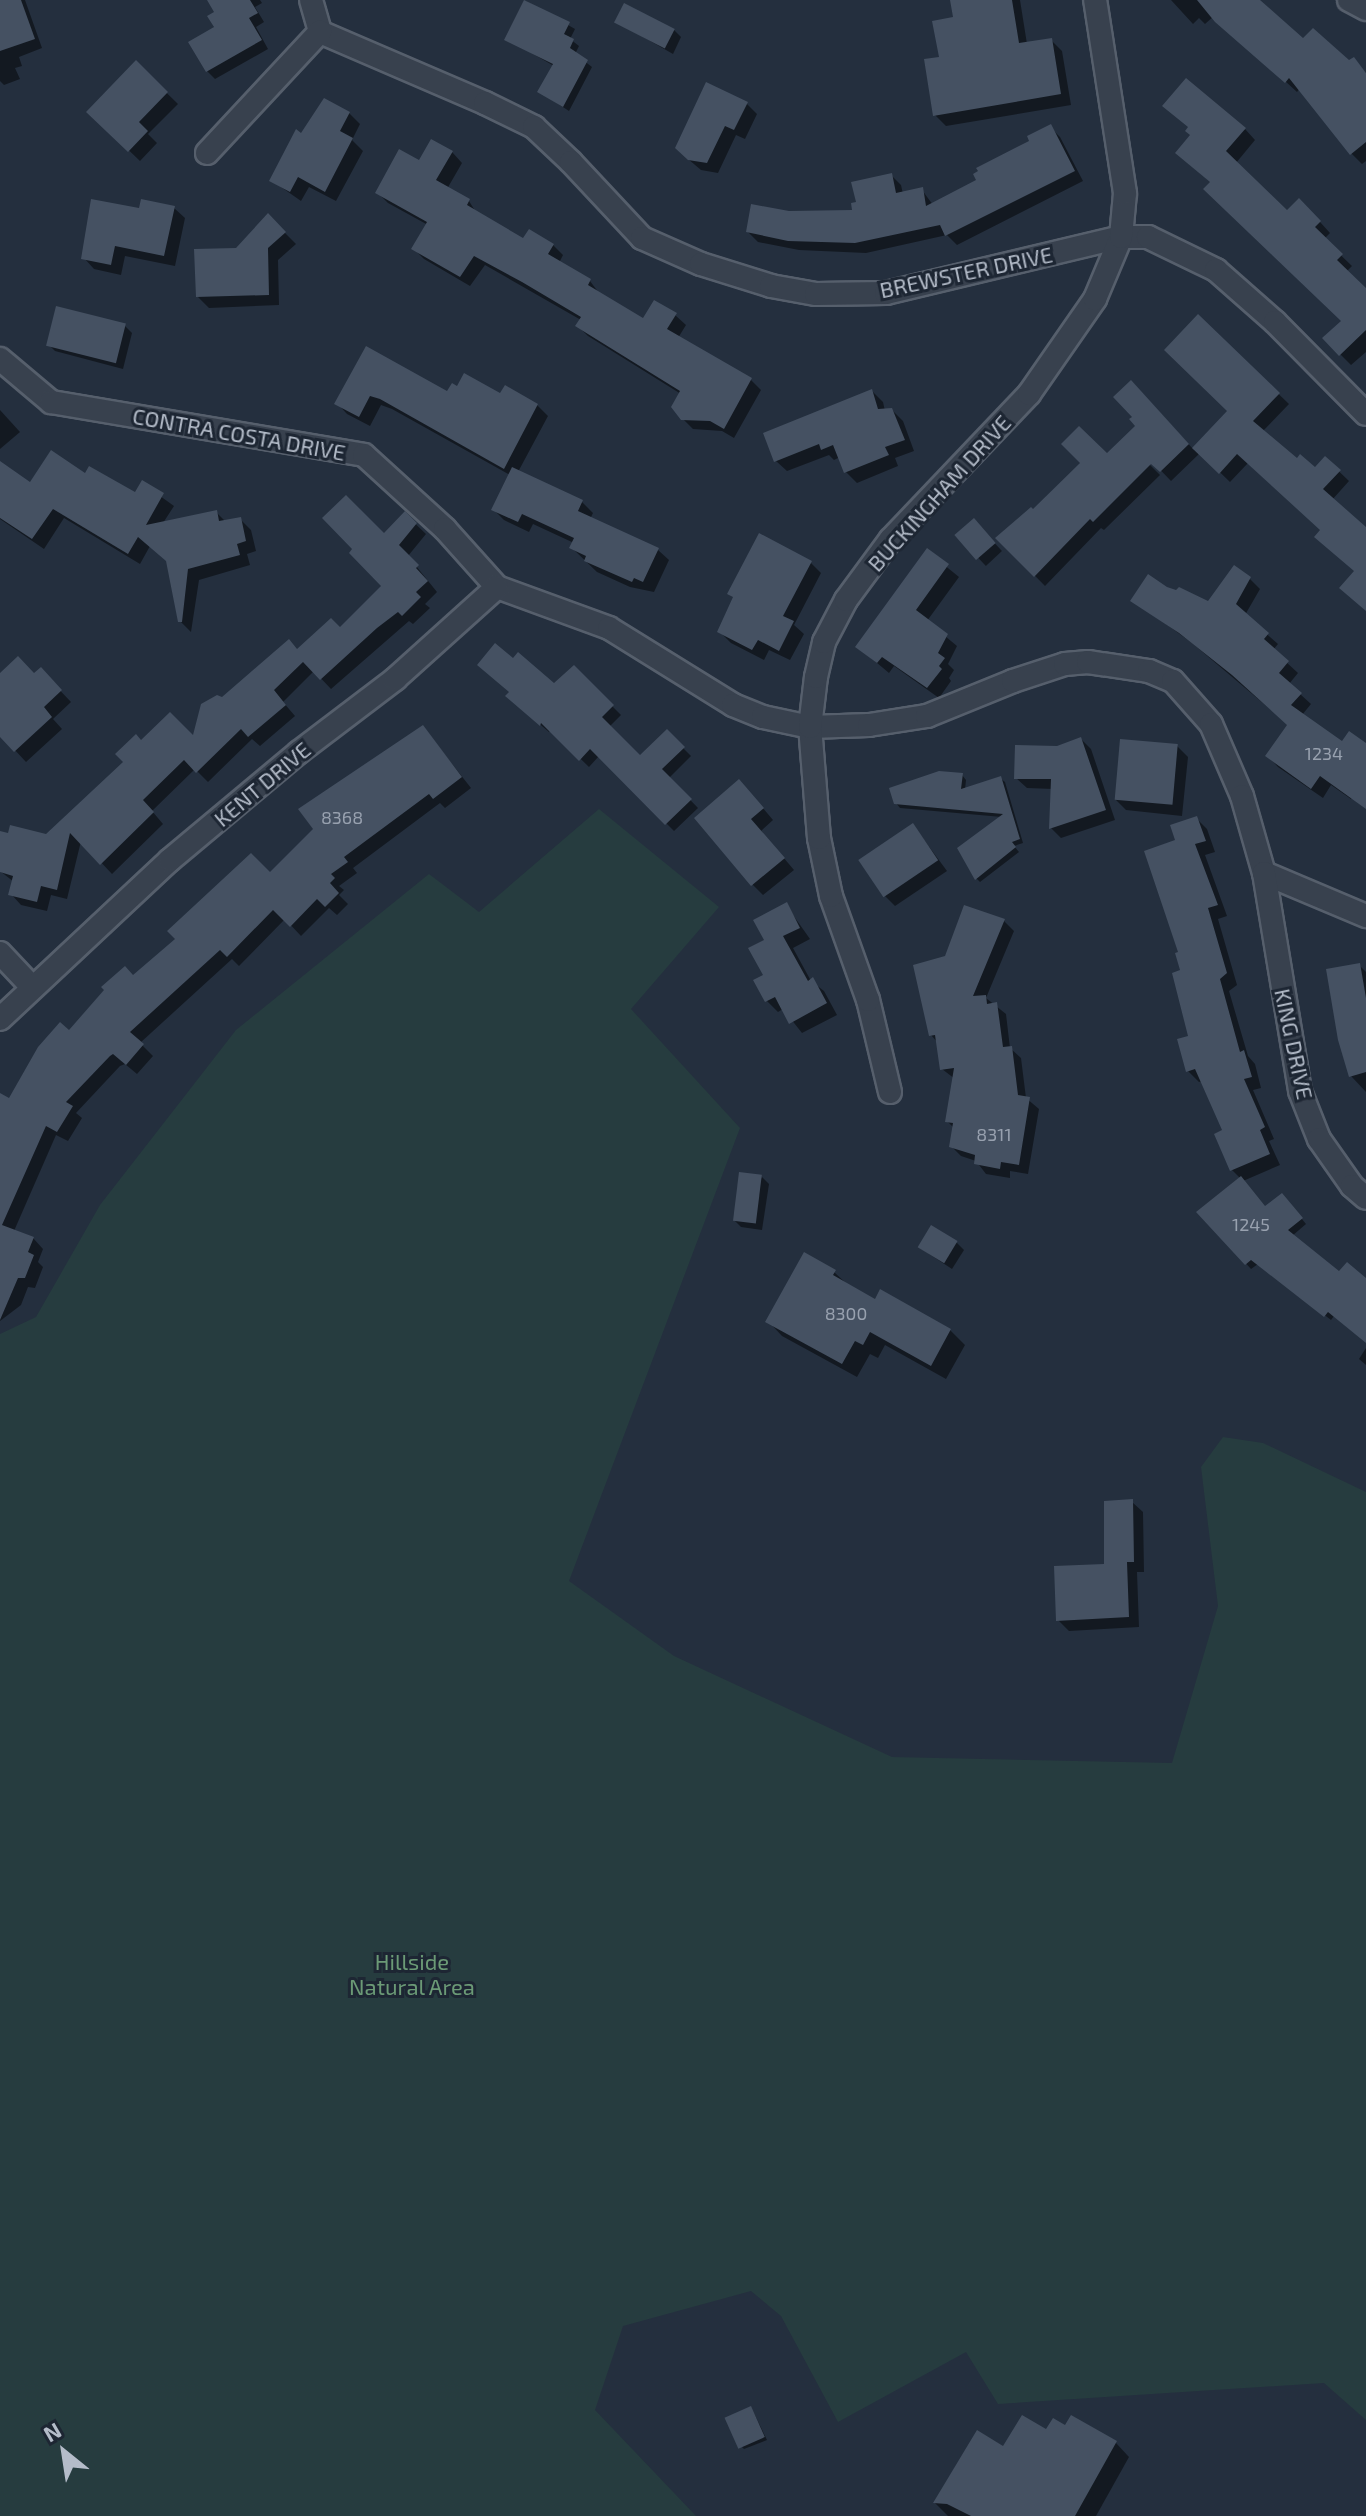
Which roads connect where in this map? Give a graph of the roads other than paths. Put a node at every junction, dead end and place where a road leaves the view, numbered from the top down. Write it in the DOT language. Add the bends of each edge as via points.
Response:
graph roads {
  1 [pos="311,0"];
  2 [pos="1095,0"];
  3 [pos="1349,0"];
  4 [pos="1366,9"];
  5 [pos="320,32"];
  6 [pos="207,153"];
  7 [pos="1121,237"];
  8 [pos="0,359"];
  9 [pos="1366,414"];
  10 [pos="497,587"];
  11 [pos="810,727"];
  12 [pos="1264,873"];
  13 [pos="1366,916"];
  14 [pos="0,953"];
  15 [pos="32,987"];
  16 [pos="0,1019"];
  17 [pos="890,1092"];
  18 [pos="1366,1198"];
  1 -- 5 [label="street"];
  2 -- 7 [label="street, BUCKINGHAM DRIVE" via="1125,193"];
  3 -- 4 [label="street"];
  5 -- 6 [label="street"];
  5 -- 7 [label="street, BREWSTER DRIVE" via="534,127 642,238 771,286 816,294 886,293"];
  7 -- 9 [label="street, BREWSTER DRIVE" via="1148,237 1216,270"];
  7 -- 11 [label="street, BUCKINGHAM DRIVE" via="1095,299 1029,394 891,539 846,600 824,642"];
  8 -- 10 [label="street, CONTRA COSTA DRIVE" via="51,402 364,455 445,529"];
  10 -- 11 [label="street, CONTRA COSTA DRIVE" via="609,628 733,705"];
  10 -- 15 [label="street, KENT DRIVE" via="395,679 170,860"];
  11 -- 12 [label="street, CONTRA COSTA DRIVE" via="927,716 1065,664 1149,671 1173,681 1211,724 1242,796"];
  11 -- 17 [label="street, BUCKINGHAM DRIVE" via="819,838 831,896 868,1000"];
  12 -- 13 [label="street"];
  12 -- 18 [label="street, KING DRIVE" via="1300,1091 1319,1139"];
  14 -- 15 [label="street"];
  15 -- 16 [label="street, KENT DRIVE"];
}
